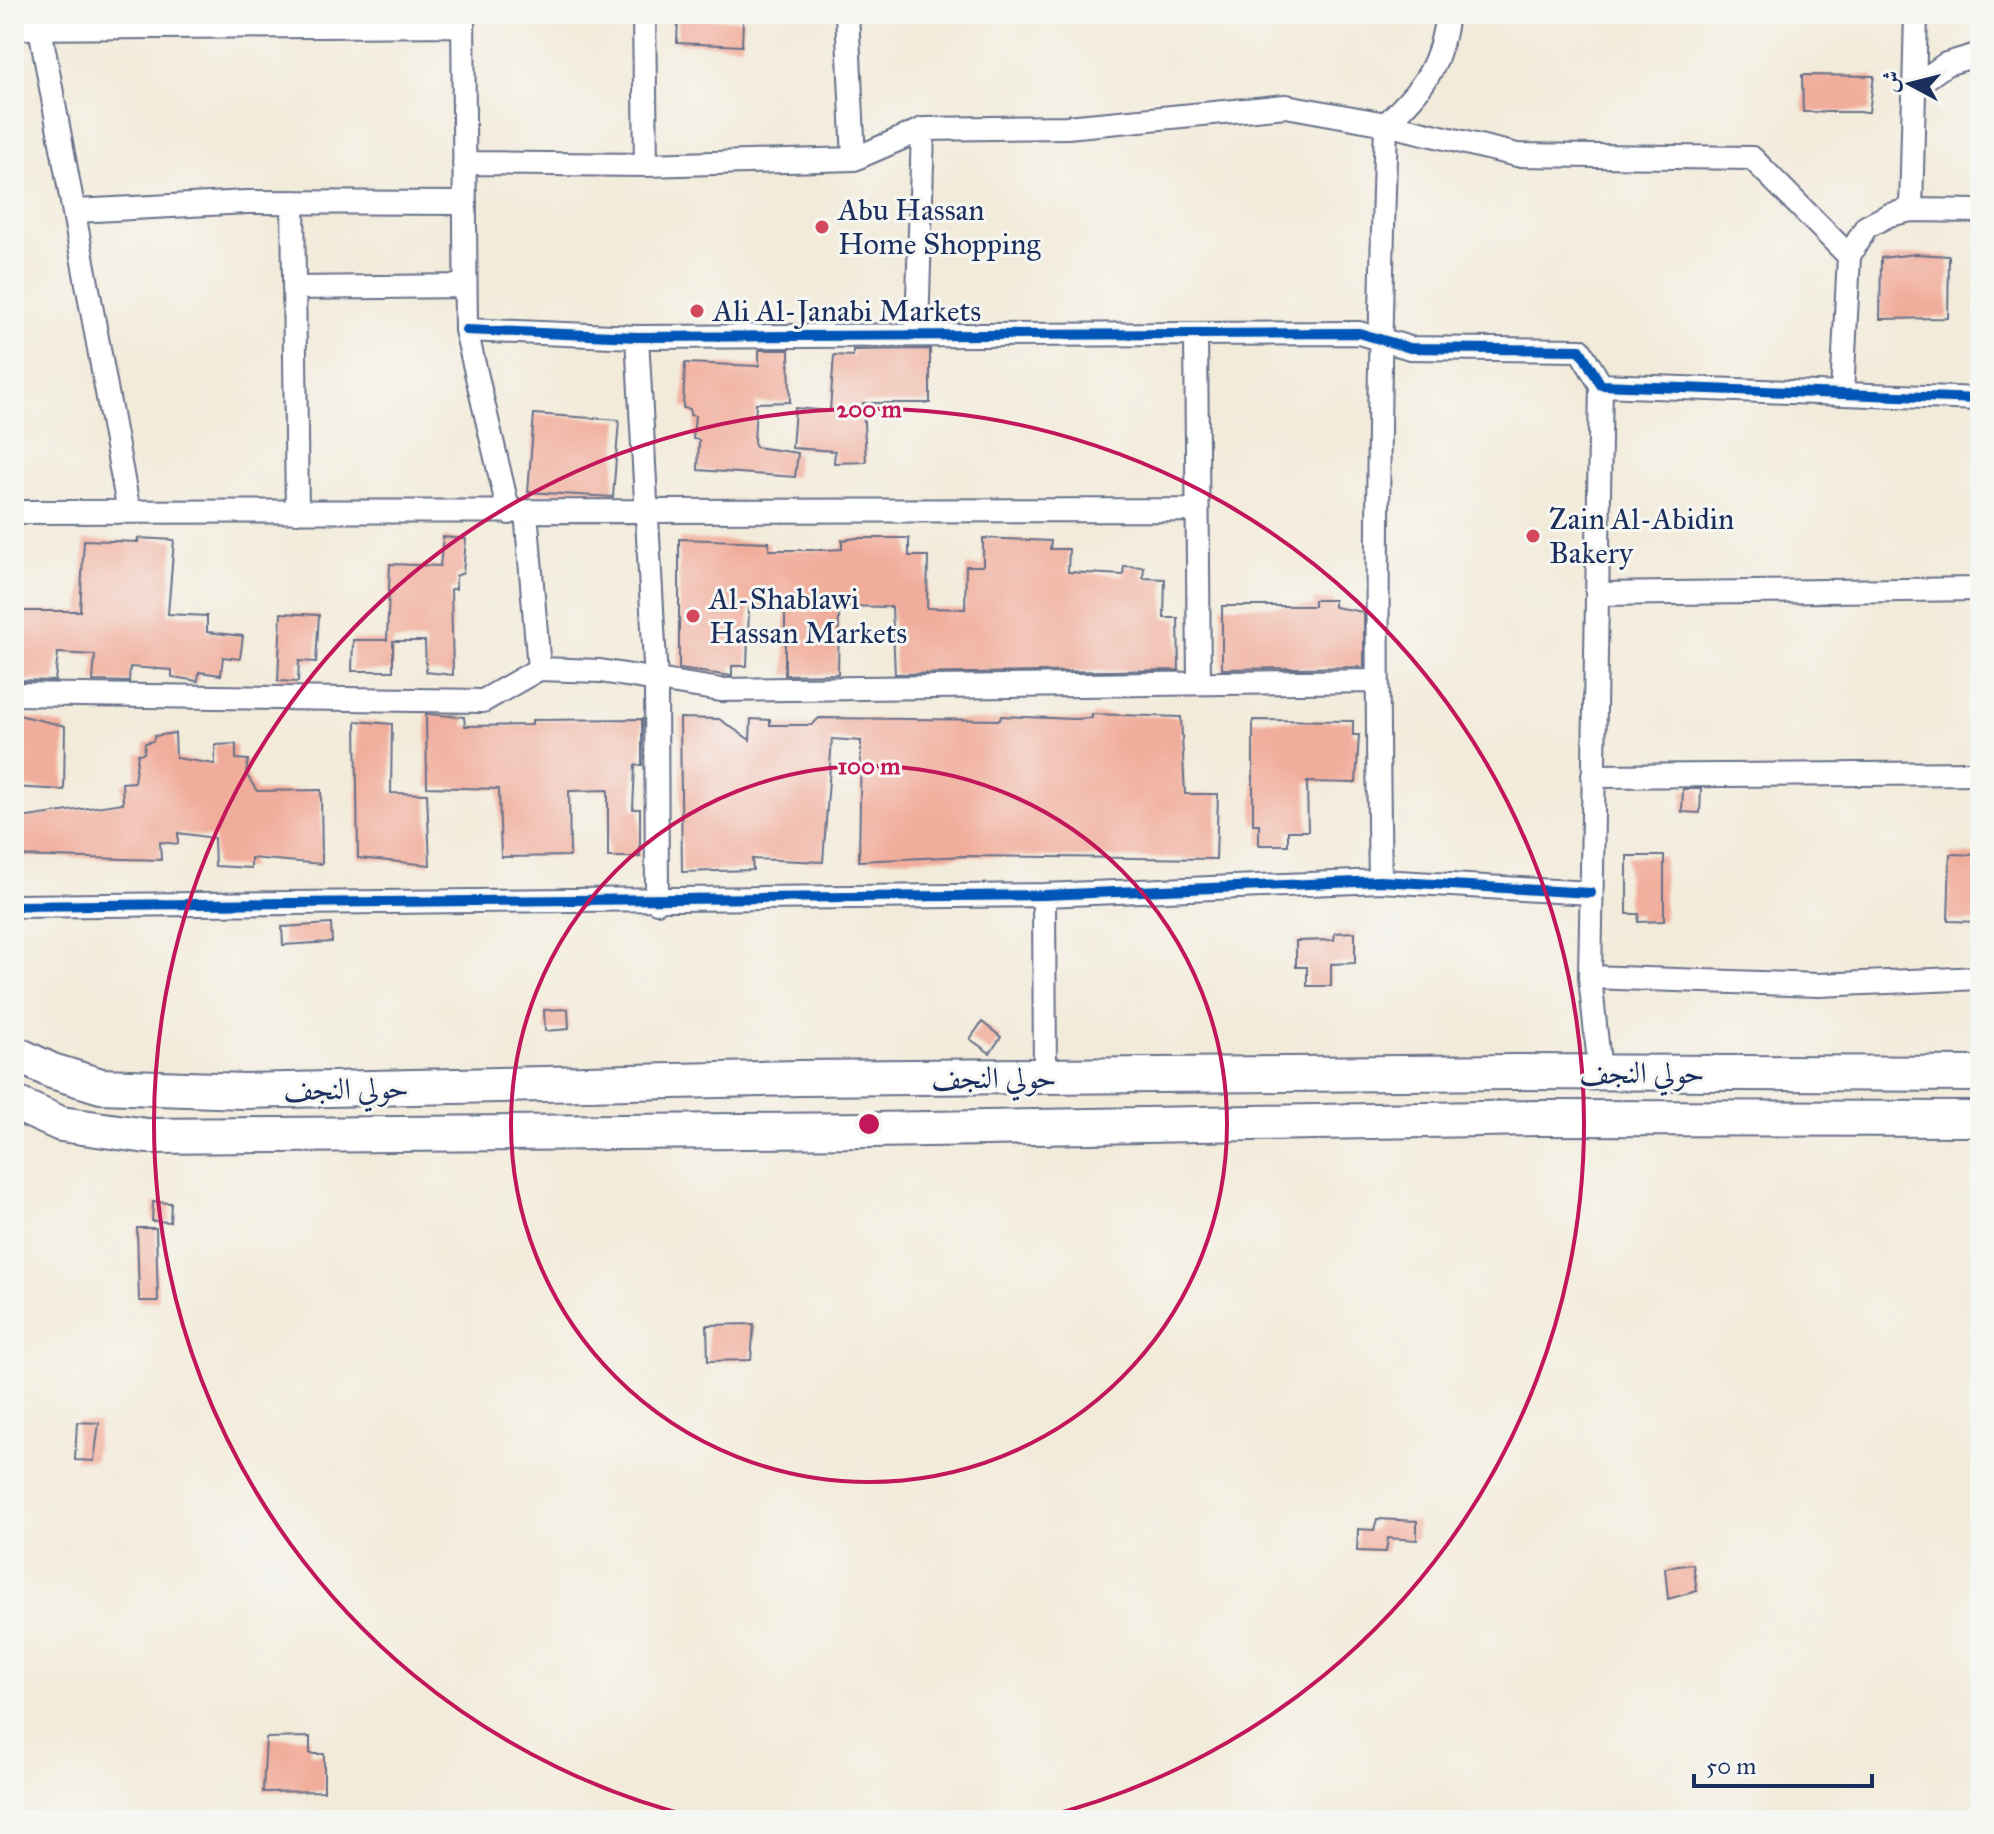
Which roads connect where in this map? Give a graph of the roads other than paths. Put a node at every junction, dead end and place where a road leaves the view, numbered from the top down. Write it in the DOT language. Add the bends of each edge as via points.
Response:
graph roads {
  1 [pos="644,14"];
  2 [pos="847,14"];
  3 [pos="1447,14"];
  4 [pos="1916,14"];
  5 [pos="463,19"];
  6 [pos="14,28"];
  7 [pos="40,28"];
  8 [pos="1980,54"];
  9 [pos="1914,87"];
  10 [pos="1386,124"];
  11 [pos="923,129"];
  12 [pos="854,159"];
  13 [pos="464,163"];
  14 [pos="646,165"];
  15 [pos="293,202"];
  16 [pos="465,203"];
  17 [pos="1911,210"];
  18 [pos="76,211"];
  19 [pos="1980,211"];
  20 [pos="1849,256"];
  21 [pos="465,286"];
  22 [pos="294,288"];
  23 [pos="466,330"];
  24 [pos="917,332"];
  25 [pos="1196,334"];
  26 [pos="637,337"];
  27 [pos="1379,338"];
  28 [pos="1601,385"];
  29 [pos="1842,394"];
  30 [pos="1980,399"];
  31 [pos="1196,510"];
  32 [pos="644,511"];
  33 [pos="14,512"];
  34 [pos="129,512"];
  35 [pos="297,512"];
  36 [pos="517,512"];
  37 [pos="1980,589"];
  38 [pos="1597,594"];
  39 [pos="539,669"];
  40 [pos="1376,681"];
  41 [pos="656,682"];
  42 [pos="1199,682"];
  43 [pos="14,694"];
  44 [pos="1980,773"];
  45 [pos="1593,776"];
  46 [pos="1380,881"];
  47 [pos="1591,893"];
  48 [pos="1044,895"];
  49 [pos="657,902"];
  50 [pos="14,906"];
  51 [pos="1590,977"];
  52 [pos="1980,978"];
  53 [pos="14,1053"];
  54 [pos="1600,1072"];
  55 [pos="1980,1074"];
  56 [pos="1045,1077"];
  57 [pos="800,1078"];
  58 [pos="872,1079"];
  59 [pos="14,1103"];
  60 [pos="1980,1119"];
  61 [pos="61,1124"];
  62 [pos="801,1129"];
  63 [pos="872,1130"];
  64 [pos="14,1131"];
  1 -- 14 [label="street"];
  2 -- 12 [label="street"];
  3 -- 10 [label="street" via="1444,39 1425,86"];
  4 -- 9 [label="street"];
  5 -- 7 [label="street"];
  5 -- 13 [label="street"];
  6 -- 7 [label="street"];
  7 -- 18 [label="street"];
  8 -- 9 [label="street" via="1946,64"];
  9 -- 17 [label="street"];
  10 -- 11 [label="street" via="1286,106 1067,127"];
  10 -- 20 [label="street" via="1517,155 1752,158"];
  10 -- 27 [label="street"];
  11 -- 12 [label="street"];
  11 -- 24 [label="street"];
  12 -- 14 [label="street"];
  13 -- 14 [label="street"];
  13 -- 16 [label="street"];
  15 -- 16 [label="street"];
  15 -- 18 [label="street"];
  15 -- 22 [label="street"];
  16 -- 21 [label="street"];
  17 -- 19 [label="street"];
  17 -- 20 [label="street" via="1866,227"];
  18 -- 34 [label="street"];
  20 -- 29 [label="street"];
  21 -- 22 [label="street"];
  21 -- 23 [label="street"];
  22 -- 35 [label="street"];
  23 -- 26 [label="street"];
  23 -- 36 [label="street"];
  24 -- 25 [label="street"];
  24 -- 26 [label="street"];
  25 -- 27 [label="street" via="1359,333"];
  25 -- 31 [label="street"];
  26 -- 32 [label="street"];
  27 -- 28 [label="street" via="1410,348 1580,350"];
  27 -- 40 [label="street"];
  28 -- 29 [label="street"];
  28 -- 38 [label="street"];
  29 -- 30 [label="street"];
  31 -- 32 [label="street"];
  31 -- 42 [label="street"];
  32 -- 36 [label="street"];
  32 -- 41 [label="street"];
  33 -- 34 [label="street"];
  34 -- 35 [label="street"];
  35 -- 36 [label="street"];
  36 -- 39 [label="street"];
  37 -- 38 [label="street"];
  38 -- 45 [label="street"];
  39 -- 41 [label="street" via="600,671"];
  39 -- 43 [label="street" via="483,701"];
  40 -- 42 [label="street"];
  40 -- 46 [label="street"];
  41 -- 42 [label="street" via="721,690"];
  41 -- 49 [label="street"];
  44 -- 45 [label="street"];
  45 -- 47 [label="street"];
  46 -- 47 [label="street"];
  46 -- 48 [label="street"];
  47 -- 51 [label="street"];
  48 -- 49 [label="street"];
  48 -- 56 [label="street"];
  49 -- 50 [label="street"];
  51 -- 52 [label="street" via="1818,985"];
  51 -- 54 [label="street"];
  53 -- 57 [label="main road, حولي النجف" via="101,1086 244,1091"];
  54 -- 55 [label="main road, حولي النجف"];
  54 -- 56 [label="main road, حولي النجف"];
  56 -- 58 [label="main road, حولي النجف"];
  57 -- 58 [label="main road, حولي النجف"];
  57 -- 62 [label="main road" via="815,1099 813,1116"];
  58 -- 63 [label="main road" via="864,1085 858,1104"];
  59 -- 61 [label="main road, حولي النجف"];
  60 -- 63 [label="main road, حولي النجف" via="1537,1118"];
  61 -- 62 [label="main road, حولي النجف" via="147,1136"];
  61 -- 64 [label="main road"];
  62 -- 63 [label="main road, حولي النجف"];
}
